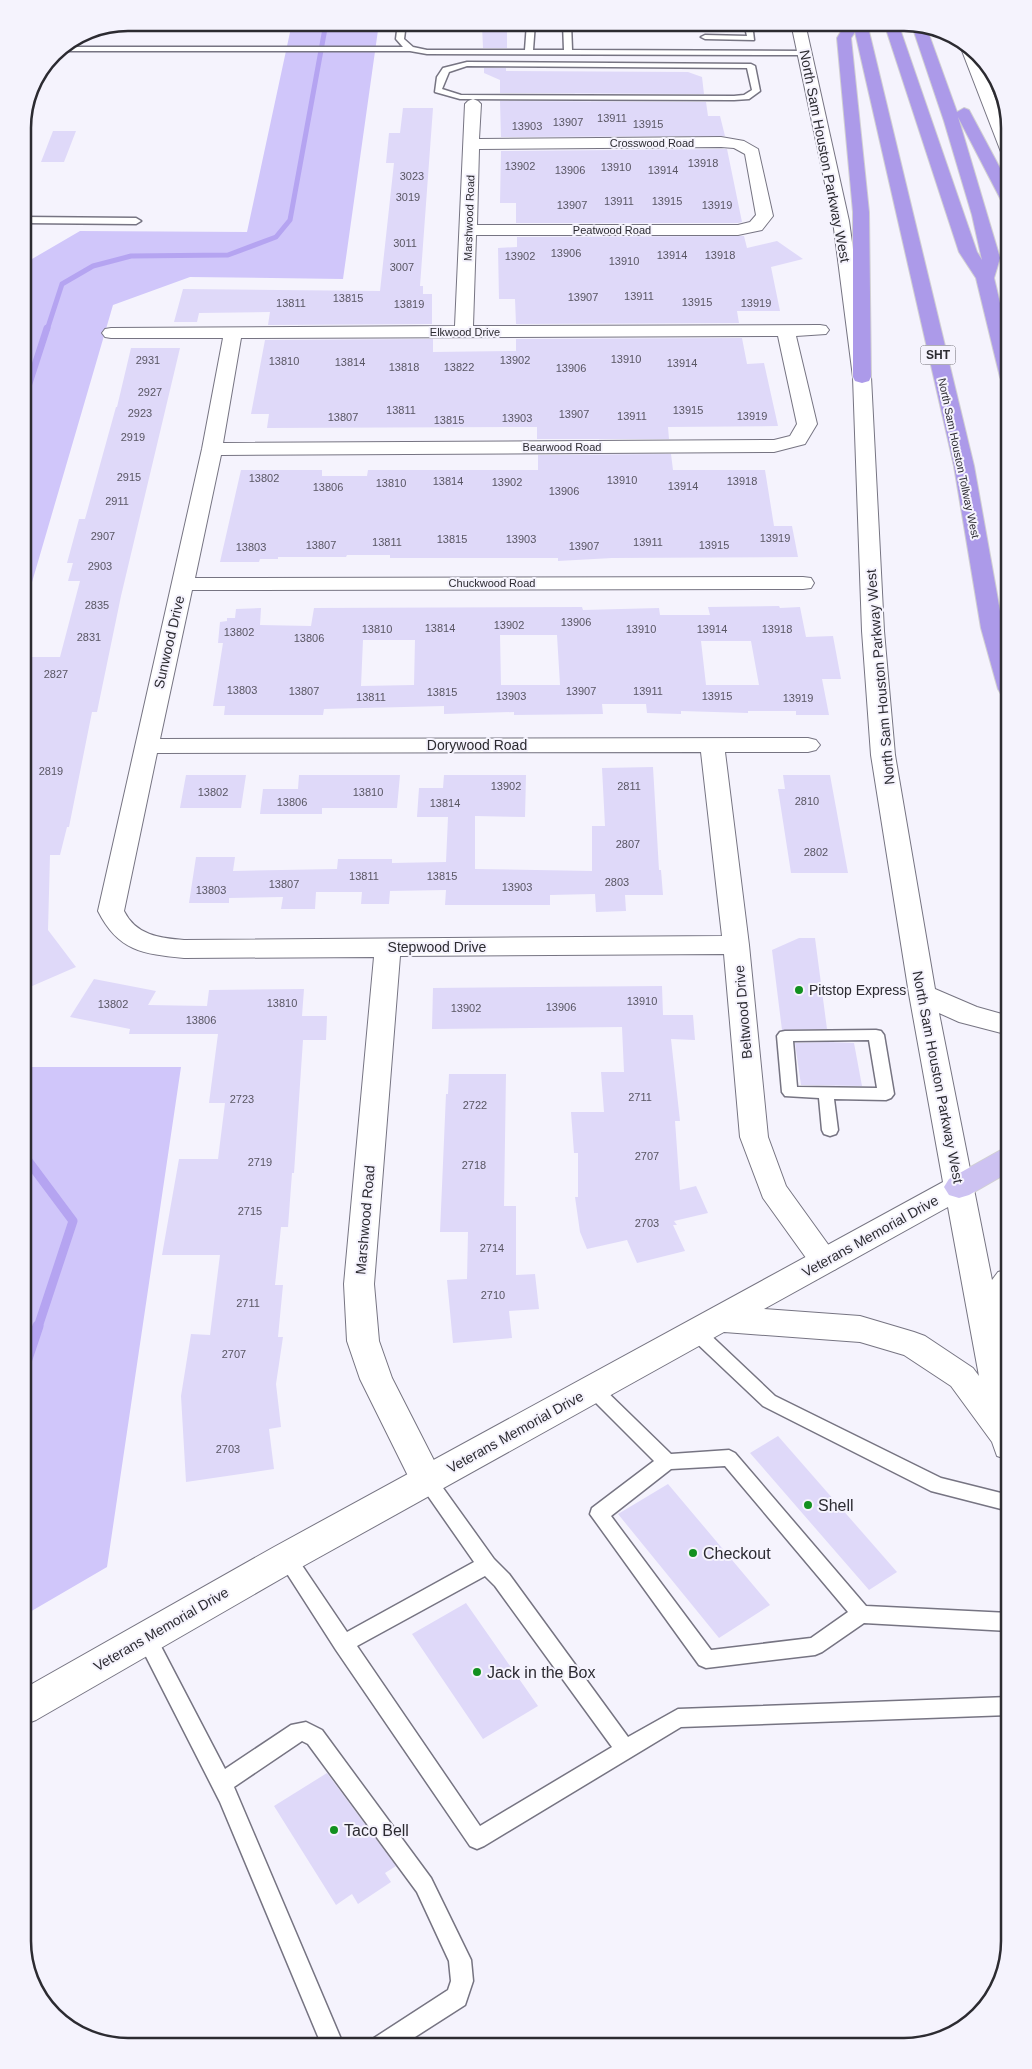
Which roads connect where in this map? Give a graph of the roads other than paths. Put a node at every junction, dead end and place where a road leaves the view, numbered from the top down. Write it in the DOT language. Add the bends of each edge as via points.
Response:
graph roads {
  1 [pos="401,31"];
  2 [pos="530,31"];
  3 [pos="567,31"];
  4 [pos="750,31"];
  5 [pos="800,31"];
  6 [pos="849,31"];
  7 [pos="862,31"];
  8 [pos="894,31"];
  9 [pos="921,33"];
  10 [pos="926,46"];
  11 [pos="72,49"];
  12 [pos="410,49"];
  13 [pos="529,52"];
  14 [pos="568,52"];
  15 [pos="707,52"];
  16 [pos="805,53"];
  17 [pos="709,66"];
  18 [pos="991,88"];
  19 [pos="473,104"];
  20 [pos="1001,119"];
  21 [pos="472,144"];
  22 [pos="1001,183"];
  23 [pos="31,220"];
  24 [pos="136,221"];
  25 [pos="756,226"];
  26 [pos="468,230"];
  27 [pos="985,278"];
  28 [pos="820,330"];
  29 [pos="786,331"];
  30 [pos="464,332"];
  31 [pos="111,333"];
  32 [pos="233,333"];
  33 [pos="1001,341"];
  34 [pos="862,376"];
  35 [pos="212,449"];
  36 [pos="803,582"];
  37 [pos="182,584"];
  38 [pos="1001,658"];
  39 [pos="712,745"];
  40 [pos="808,745"];
  41 [pos="146,746"];
  42 [pos="138,940"];
  43 [pos="736,945"];
  44 [pos="388,947"];
  45 [pos="922,994"];
  46 [pos="1001,1023"];
  47 [pos="826,1093"];
  48 [pos="830,1130"];
  49 [pos="1001,1164"];
  50 [pos="959,1187"];
  51 [pos="825,1261"];
  52 [pos="1001,1292"];
  53 [pos="708,1325"];
  54 [pos="986,1326"];
  55 [pos="593,1388"];
  56 [pos="1001,1402"];
  57 [pos="1001,1431"];
  58 [pos="667,1462"];
  59 [pos="427,1480"];
  60 [pos="1001,1501"];
  61 [pos="286,1558"];
  62 [pos="487,1565"];
  63 [pos="861,1614"];
  64 [pos="1001,1622"];
  65 [pos="146,1637"];
  66 [pos="343,1644"];
  67 [pos="31,1703"];
  68 [pos="1001,1706"];
  69 [pos="625,1749"];
  70 [pos="222,1783"];
  71 [pos="330,2038"];
  72 [pos="394,2038"];
  1 -- 12 [label="lane" via="400,39"];
  2 -- 13 [label="lane"];
  3 -- 14 [label="lane"];
  4 -- 15 [label="lane" via="751,38 704,34"];
  5 -- 16 [label="street, North Sam Houston Parkway West"];
  6 -- 34 [label="highway" via="844,38 861,212"];
  7 -- 38 [label="highway, North Sam Houston Tollway West / SHT" via="964,466 992,628"];
  8 -- 27 [label="highway" via="968,252"];
  9 -- 10 [label="highway"];
  10 -- 22 [label="highway" via="941,59 957,90 966,119"];
  10 -- 27 [label="highway" via="963,155 991,258"];
  11 -- 12 [label="lane"];
  12 -- 13 [label="lane" via="426,52"];
  13 -- 14 [label="lane"];
  14 -- 15 [label="lane"];
  15 -- 16 [label="lane"];
  15 -- 17 [label="lane"];
  16 -- 34 [label="street, North Sam Houston Parkway West" via="841,221"];
  17 -- 17 [label="lane" via="467,64 446,68 441,74 438,90 460,97 724,98 746,97 756,91 751,66"];
  18 -- 20 [label="street"];
  19 -- 21 [label="street, Marshwood Road"];
  21 -- 25 [label="street, Crosswood Road" via="738,144 752,152 764,216"];
  21 -- 26 [label="street, Marshwood Road"];
  23 -- 24 [label="lane"];
  25 -- 26 [label="street, Peatwood Road" via="738,230"];
  26 -- 30 [label="street, Marshwood Road"];
  27 -- 33 [label="highway"];
  28 -- 29 [label="street, Elkwood Drive"];
  29 -- 30 [label="street, Elkwood Drive"];
  29 -- 35 [label="street, Bearwood Road" via="807,424 798,440 774,446"];
  30 -- 32 [label="street, Elkwood Drive"];
  31 -- 32 [label="street, Elkwood Drive"];
  32 -- 35 [label="street, Sunwood Drive"];
  34 -- 45 [label="street, North Sam Houston Parkway West" via="873,631 883,755"];
  35 -- 37 [label="street, Sunwood Drive"];
  36 -- 37 [label="street, Chuckwood Road"];
  37 -- 41 [label="street, Sunwood Drive"];
  39 -- 40 [label="street, Dorywood Road"];
  39 -- 41 [label="street, Dorywood Road"];
  39 -- 43 [label="street, Beltwood Drive"];
  41 -- 42 [label="street, Sunwood Drive" via="111,911 122,929"];
  42 -- 44 [label="street, Stepwood Drive" via="159,947 184,949"];
  43 -- 44 [label="street, Stepwood Drive"];
  43 -- 51 [label="street, Beltwood Drive" via="754,1137 773,1190"];
  44 -- 59 [label="street, Marshwood Road" via="359,1284 363,1341 376,1379"];
  45 -- 46 [label="street" via="969,1015"];
  45 -- 50 [label="street, North Sam Houston Parkway West"];
  47 -- 47 [label="lane" via="886,1094 876,1034 785,1036 790,1092"];
  47 -- 48 [label="lane"];
  49 -- 50 [label="main road, Veterans Memorial Drive"];
  50 -- 51 [label="street, Veterans Memorial Drive"];
  50 -- 54 [label="street, North Sam Houston Parkway West"];
  51 -- 53 [label="street, Veterans Memorial Drive"];
  52 -- 54 [label="street" via="992,1303"];
  53 -- 55 [label="street, Veterans Memorial Drive"];
  53 -- 57 [label="street" via="860,1329 914,1345 962,1377"];
  53 -- 60 [label="lane" via="769,1401 937,1485"];
  54 -- 56 [label="street, North Sam Houston Parkway West"];
  55 -- 58 [label="lane"];
  55 -- 59 [label="street, Veterans Memorial Drive"];
  58 -- 63 [label="lane" via="729,1458"];
  58 -- 63 [label="lane" via="599,1514 706,1659 815,1646"];
  59 -- 61 [label="street, Veterans Memorial Drive"];
  59 -- 62 [label="lane"];
  61 -- 65 [label="street, Veterans Memorial Drive"];
  61 -- 66 [label="lane"];
  62 -- 66 [label="lane"];
  62 -- 69 [label="lane" via="502,1580"];
  63 -- 64 [label="lane"];
  65 -- 67 [label="street, Veterans Memorial Drive"];
  65 -- 70 [label="lane"];
  66 -- 69 [label="lane" via="476,1840"];
  68 -- 69 [label="lane" via="678,1718"];
  70 -- 71 [label="lane"];
  70 -- 72 [label="lane" via="298,1732 306,1731 315,1737 424,1885 460,1960 462,1981 457,1997"];
}
